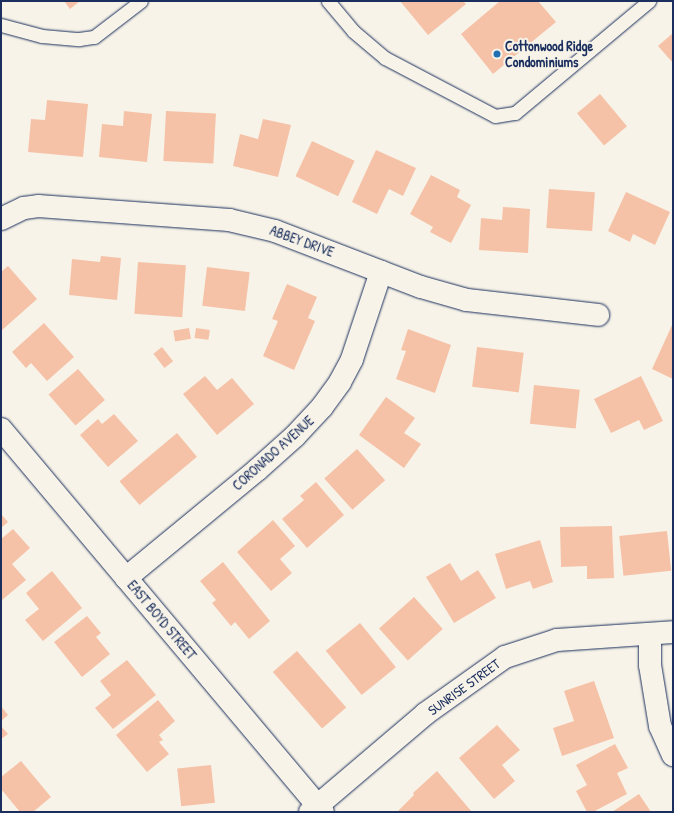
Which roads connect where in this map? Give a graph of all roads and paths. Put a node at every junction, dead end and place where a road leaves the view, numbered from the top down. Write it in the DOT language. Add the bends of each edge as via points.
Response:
graph roads {
  1 [pos="141,1"];
  2 [pos="328,1"];
  3 [pos="649,1"];
  4 [pos="1,25"];
  5 [pos="1,219"];
  6 [pos="381,272"];
  7 [pos="598,315"];
  8 [pos="1,429"];
  9 [pos="126,578"];
  10 [pos="673,632"];
  11 [pos="650,634"];
  12 [pos="673,755"];
  13 [pos="317,810"];
  1 -- 4 [label="lane" via="94,37 79,39 42,36"];
  2 -- 3 [label="lane" via="353,31 385,58 495,116 515,114"];
  5 -- 6 [label="street, ABBEY DRIVE" via="24,208 38,206 229,220 275,231"];
  6 -- 7 [label="street, ABBEY DRIVE" via="467,300"];
  6 -- 9 [label="street, CORONADO AVENUE" via="352,359 322,408 263,465"];
  8 -- 9 [label="street, EAST BOYD STREET"];
  9 -- 13 [label="street, EAST BOYD STREET"];
  10 -- 11 [label="street, SUNRISE STREET"];
  11 -- 12 [label="street" via="650,665 660,726"];
  11 -- 13 [label="street, SUNRISE STREET" via="557,640 505,657 425,714"];
}
